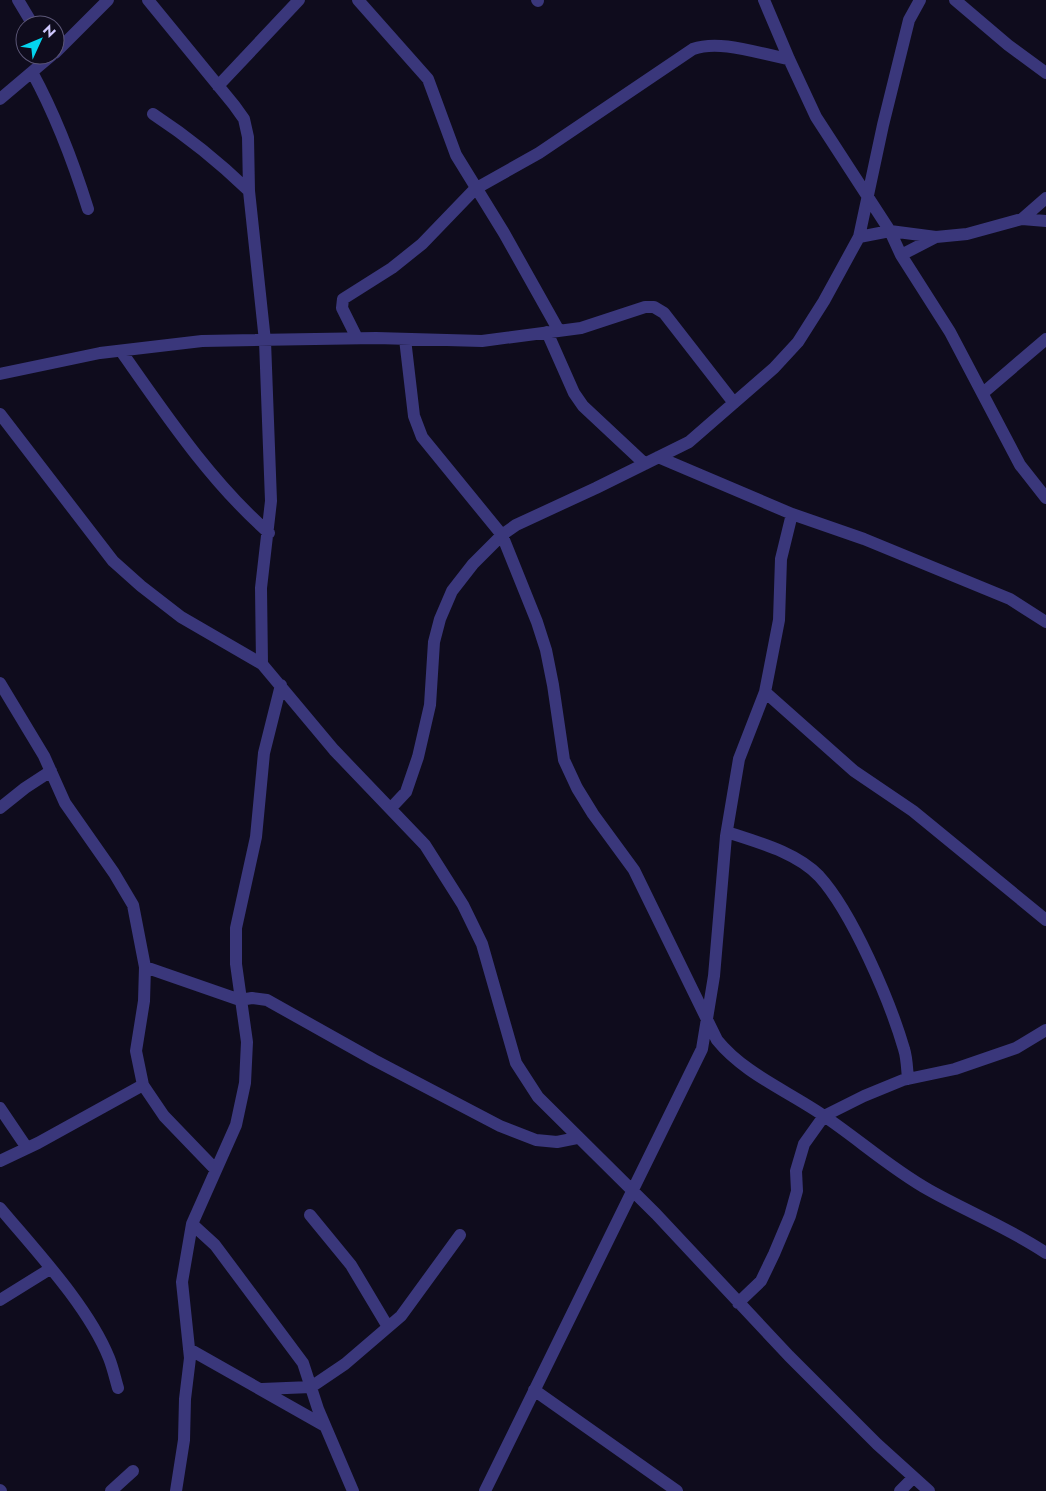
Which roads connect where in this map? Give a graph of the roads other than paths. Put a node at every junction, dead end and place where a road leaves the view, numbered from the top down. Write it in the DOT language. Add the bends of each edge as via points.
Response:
graph roads {
  1 [pos="18,0"];
  2 [pos="108,0"];
  3 [pos="148,0"];
  4 [pos="299,0"];
  5 [pos="358,0"];
  6 [pos="764,0"];
  7 [pos="920,0"];
  8 [pos="955,0"];
  9 [pos="27,15"];
  10 [pos="65,42"];
  11 [pos="789,59"];
  12 [pos="40,65"];
  13 [pos="32,72"];
  14 [pos="1046,73"];
  15 [pos="218,86"];
  16 [pos="0,99"];
  17 [pos="153,114"];
  18 [pos="475,189"];
  19 [pos="249,191"];
  20 [pos="869,197"];
  21 [pos="1046,198"];
  22 [pos="88,209"];
  23 [pos="1022,219"];
  24 [pos="1046,221"];
  25 [pos="890,231"];
  26 [pos="859,237"];
  27 [pos="936,237"];
  28 [pos="901,255"];
  29 [pos="553,332"];
  30 [pos="357,338"];
  31 [pos="404,338"];
  32 [pos="265,341"];
  33 [pos="1045,343"];
  34 [pos="121,351"];
  35 [pos="0,374"];
  36 [pos="983,393"];
  37 [pos="734,403"];
  38 [pos="0,414"];
  39 [pos="658,457"];
  40 [pos="644,464"];
  41 [pos="1046,498"];
  42 [pos="792,514"];
  43 [pos="269,533"];
  44 [pos="502,535"];
  45 [pos="1046,622"];
  46 [pos="262,664"];
  47 [pos="0,683"];
  48 [pos="281,685"];
  49 [pos="766,692"];
  50 [pos="51,771"];
  51 [pos="0,808"];
  52 [pos="391,808"];
  53 [pos="727,832"];
  54 [pos="1046,920"];
  55 [pos="146,967"];
  56 [pos="240,1000"];
  57 [pos="708,1021"];
  58 [pos="1046,1030"];
  59 [pos="908,1079"];
  60 [pos="144,1085"];
  61 [pos="0,1108"];
  62 [pos="824,1116"];
  63 [pos="577,1138"];
  64 [pos="27,1148"];
  65 [pos="0,1161"];
  66 [pos="216,1170"];
  67 [pos="632,1191"];
  68 [pos="0,1208"];
  69 [pos="310,1215"];
  70 [pos="192,1224"];
  71 [pos="460,1235"];
  72 [pos="1046,1253"];
  73 [pos="50,1269"];
  74 [pos="0,1300"];
  75 [pos="738,1303"];
  76 [pos="388,1326"];
  77 [pos="189,1349"];
  78 [pos="310,1386"];
  79 [pos="118,1388"];
  80 [pos="262,1389"];
  81 [pos="534,1390"];
  82 [pos="325,1426"];
  83 [pos="133,1471"];
  84 [pos="914,1478"];
  85 [pos="110,1491"];
  86 [pos="176,1491"];
  87 [pos="353,1491"];
  88 [pos="485,1491"];
  89 [pos="677,1491"];
  90 [pos="900,1491"];
  91 [pos="929,1491"];
  1 -- 9 [label="street"];
  2 -- 10 [label="street"];
  3 -- 15 [label="street"];
  4 -- 15 [label="street"];
  5 -- 18 [label="street" via="428,79 456,155"];
  6 -- 11 [label="street"];
  7 -- 20 [label="street" via="909,20"];
  8 -- 14 [label="street"];
  11 -- 18 [label="street" via="718,44 693,49 539,153"];
  11 -- 20 [label="street" via="816,118"];
  12 -- 13 [label="street"];
  13 -- 16 [label="street"];
  13 -- 22 [label="street" via="48,100"];
  15 -- 19 [label="street" via="244,120 248,137"];
  17 -- 19 [label="street" via="213,157"];
  18 -- 29 [label="street" via="504,233"];
  18 -- 30 [label="street" via="414,250 343,299 342,308"];
  19 -- 32 [label="street"];
  20 -- 25 [label="street"];
  20 -- 26 [label="street"];
  21 -- 23 [label="street"];
  23 -- 24 [label="street"];
  23 -- 27 [label="street" via="967,234"];
  25 -- 26 [label="street"];
  25 -- 27 [label="street"];
  25 -- 28 [label="street"];
  26 -- 37 [label="street" via="798,342"];
  27 -- 28 [label="street"];
  28 -- 36 [label="street" via="950,332"];
  29 -- 31 [label="street" via="482,341"];
  29 -- 37 [label="street" via="581,328 654,307 664,313"];
  29 -- 40 [label="street" via="574,393 597,420"];
  30 -- 31 [label="street"];
  30 -- 32 [label="street"];
  31 -- 44 [label="street" via="414,416 422,437"];
  32 -- 34 [label="street" via="202,341"];
  32 -- 43 [label="street" via="271,501"];
  33 -- 36 [label="street"];
  34 -- 35 [label="street"];
  34 -- 43 [label="street" via="210,472 242,509"];
  36 -- 41 [label="street" via="1020,466"];
  37 -- 39 [label="street" via="689,442"];
  38 -- 46 [label="street" via="113,561 181,617"];
  39 -- 40 [label="street"];
  39 -- 42 [label="street"];
  40 -- 44 [label="street" via="539,513"];
  42 -- 45 [label="street" via="864,539 1010,599"];
  42 -- 49 [label="street" via="781,559 779,620"];
  43 -- 46 [label="street" via="261,588"];
  44 -- 52 [label="street" via="452,591 440,619 434,642 430,705 418,757 406,792"];
  44 -- 57 [label="street" via="546,650 564,760 588,807 634,870"];
  46 -- 48 [label="street"];
  47 -- 50 [label="street"];
  48 -- 52 [label="street" via="334,750"];
  48 -- 56 [label="street" via="264,753 256,837 236,928"];
  49 -- 53 [label="street" via="739,759"];
  49 -- 54 [label="street" via="854,771 913,811"];
  50 -- 51 [label="street"];
  50 -- 55 [label="street" via="65,803 133,905"];
  52 -- 63 [label="street" via="425,845 463,905 482,944 516,1064 524,1079"];
  53 -- 57 [label="street"];
  53 -- 59 [label="street" via="803,864 818,875 831,892 852,926 887,1002 905,1051"];
  55 -- 56 [label="street"];
  55 -- 60 [label="street" via="136,1052"];
  56 -- 63 [label="street" via="267,1000 500,1126 536,1140 557,1142"];
  56 -- 66 [label="street" via="247,1042 245,1083 236,1125"];
  57 -- 62 [label="street" via="717,1040 731,1057"];
  57 -- 67 [label="street" via="702,1049"];
  58 -- 59 [label="street" via="1016,1048"];
  59 -- 62 [label="street"];
  60 -- 64 [label="street"];
  60 -- 66 [label="street" via="164,1116"];
  61 -- 64 [label="street"];
  62 -- 72 [label="street" via="894,1169"];
  62 -- 75 [label="street" via="804,1144 796,1171 797,1191 774,1254 761,1281"];
  63 -- 67 [label="street"];
  64 -- 65 [label="street"];
  66 -- 70 [label="street"];
  67 -- 75 [label="street"];
  67 -- 81 [label="street"];
  68 -- 73 [label="street"];
  69 -- 76 [label="street" via="351,1265"];
  70 -- 77 [label="street" via="182,1282"];
  70 -- 78 [label="street" via="215,1245 269,1315 303,1363"];
  71 -- 76 [label="street" via="401,1316"];
  73 -- 74 [label="street"];
  73 -- 79 [label="street" via="92,1327 109,1358"];
  75 -- 84 [label="street"];
  76 -- 78 [label="street" via="345,1364"];
  77 -- 80 [label="street"];
  77 -- 86 [label="street" via="184,1440"];
  78 -- 80 [label="street"];
  78 -- 82 [label="street"];
  80 -- 82 [label="street"];
  81 -- 88 [label="street"];
  81 -- 89 [label="street"];
  82 -- 87 [label="street"];
  83 -- 85 [label="street"];
  84 -- 90 [label="street"];
  84 -- 91 [label="street"];
}
